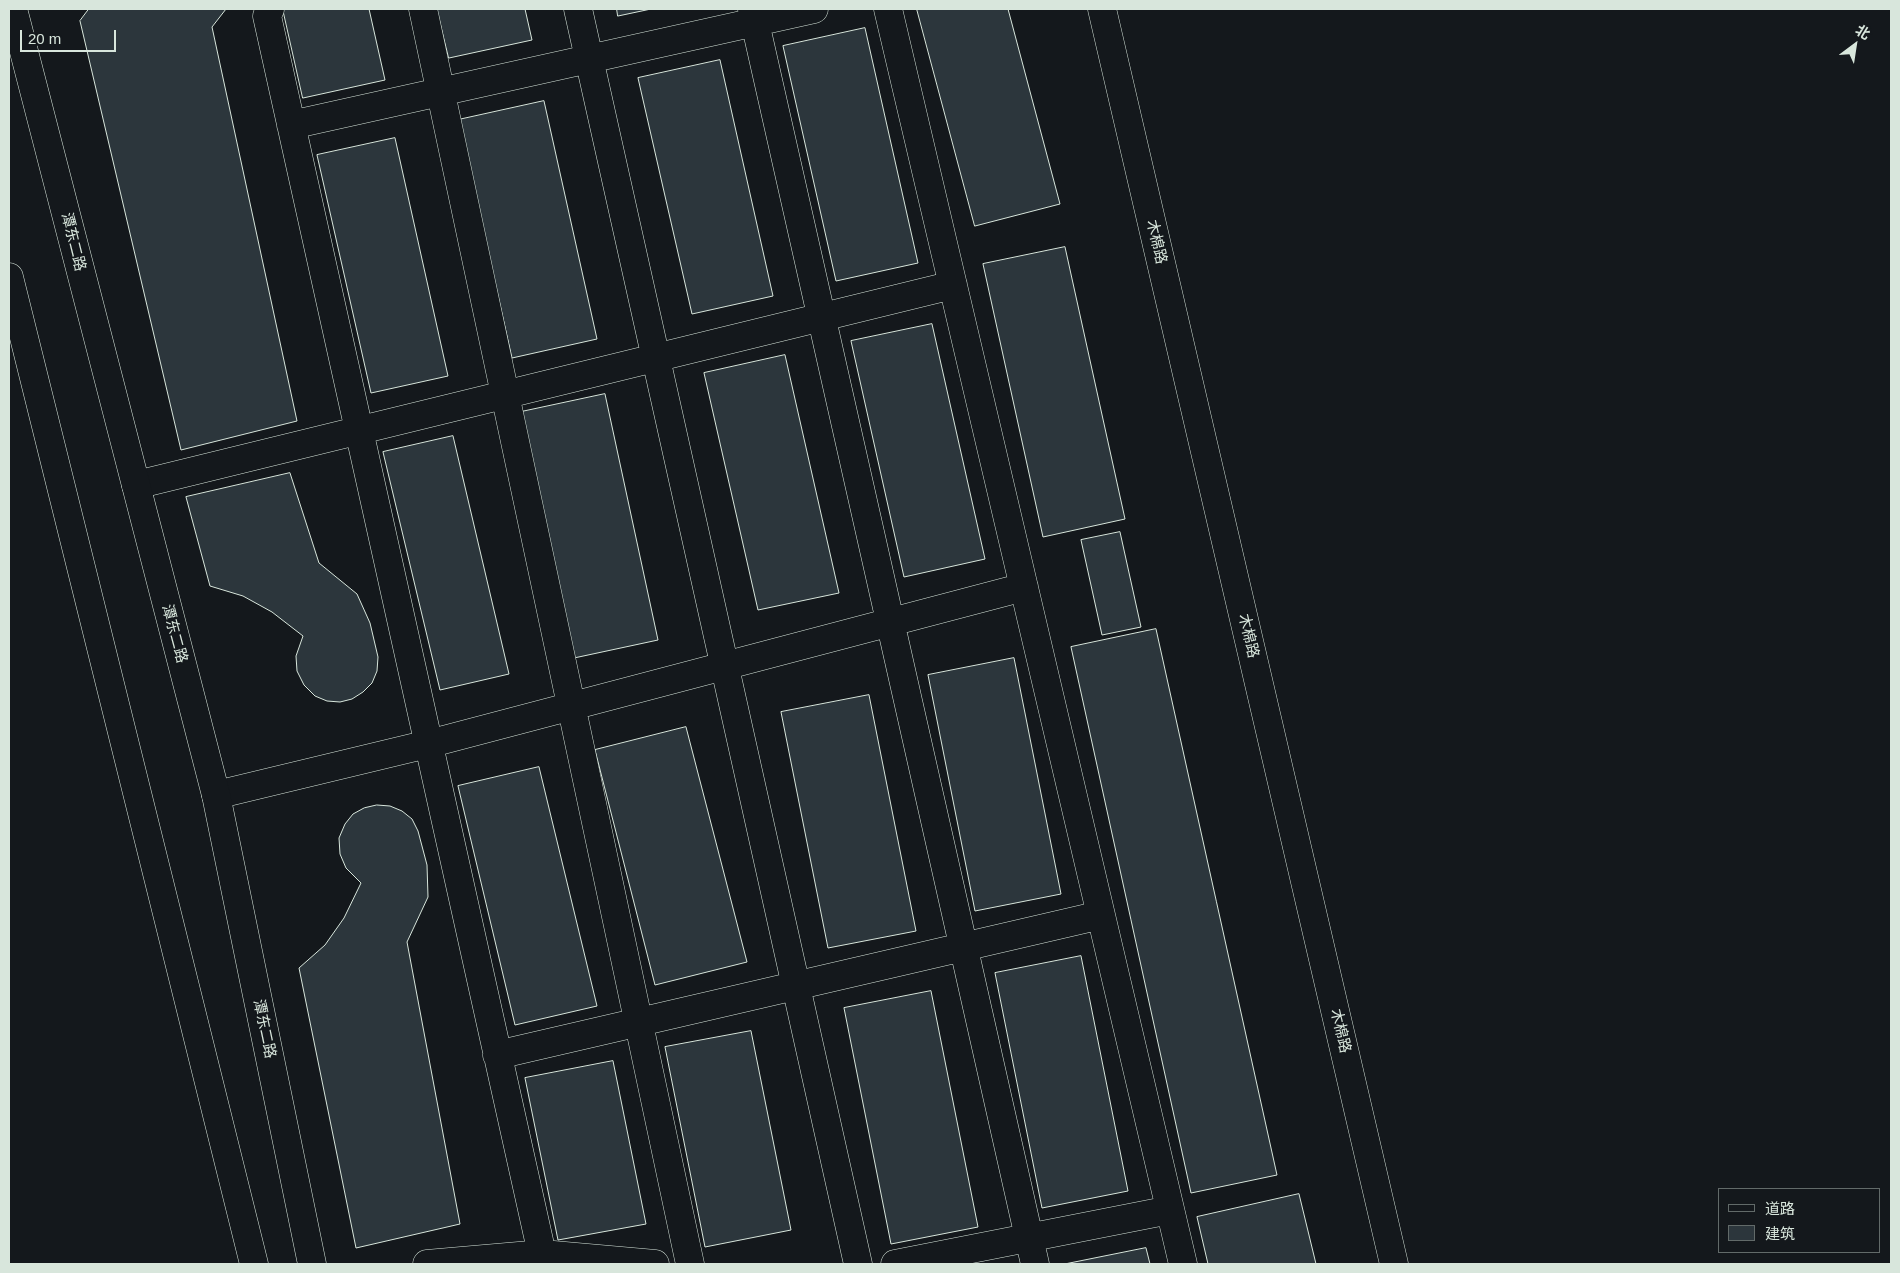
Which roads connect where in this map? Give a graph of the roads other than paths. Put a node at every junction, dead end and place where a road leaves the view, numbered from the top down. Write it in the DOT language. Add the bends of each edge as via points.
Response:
graph roads {
  1 [pos="13,9"];
  2 [pos="270,9"];
  3 [pos="424,9"];
  4 [pos="578,9"];
  5 [pos="814,9"];
  6 [pos="888,9"];
  7 [pos="1102,9"];
  8 [pos="753,15"];
  9 [pos="589,59"];
  10 [pos="441,91"];
  11 [pos="291,125"];
  12 [pos="9,277"];
  13 [pos="952,285"];
  14 [pos="822,317"];
  15 [pos="656,358"];
  16 [pos="506,395"];
  17 [pos="359,430"];
  18 [pos="136,485"];
  19 [pos="1024,587"];
  20 [pos="890,622"];
  21 [pos="725,665"];
  22 [pos="571,705"];
  23 [pos="428,744"];
  24 [pos="216,795"];
  25 [pos="1101,915"];
  26 [pos="963,947"];
  27 [pos="796,986"];
  28 [pos="639,1022"];
  29 [pos="497,1055"];
  30 [pos="1170,1210"];
  31 [pos="1029,1238"];
  32 [pos="542,1254"];
  33 [pos="254,1264"];
  34 [pos="312,1264"];
  35 [pos="427,1264"];
  36 [pos="655,1264"];
  37 [pos="690,1264"];
  38 [pos="858,1264"];
  39 [pos="895,1264"];
  40 [pos="1035,1264"];
  41 [pos="1183,1264"];
  42 [pos="1394,1264"];
  1 -- 18 [label="main road, 潭东二路"];
  2 -- 11 [label="main road" via="267,16"];
  3 -- 10 [label="main road"];
  4 -- 9 [label="main road"];
  5 -- 8 [label="main road"];
  6 -- 13 [label="main road"];
  7 -- 42 [label="main road, 木棉路"];
  8 -- 9 [label="main road"];
  8 -- 14 [label="main road"];
  9 -- 10 [label="main road"];
  9 -- 15 [label="main road"];
  10 -- 11 [label="main road"];
  10 -- 16 [label="main road"];
  11 -- 17 [label="main road"];
  12 -- 33 [label="main road"];
  13 -- 14 [label="main road"];
  13 -- 19 [label="main road"];
  14 -- 15 [label="main road"];
  14 -- 20 [label="main road"];
  15 -- 16 [label="main road"];
  15 -- 21 [label="main road"];
  16 -- 17 [label="main road"];
  16 -- 22 [label="main road"];
  17 -- 18 [label="main road"];
  17 -- 23 [label="main road"];
  18 -- 24 [label="main road, 潭东二路"];
  19 -- 20 [label="main road"];
  19 -- 25 [label="main road"];
  20 -- 21 [label="main road"];
  20 -- 26 [label="main road"];
  21 -- 22 [label="main road"];
  21 -- 27 [label="main road"];
  22 -- 23 [label="main road"];
  22 -- 28 [label="main road"];
  23 -- 24 [label="main road"];
  23 -- 29 [label="main road"];
  24 -- 34 [label="main road, 潭东二路"];
  25 -- 26 [label="main road"];
  25 -- 30 [label="main road"];
  26 -- 27 [label="main road"];
  26 -- 31 [label="main road"];
  27 -- 28 [label="main road"];
  27 -- 38 [label="main road"];
  28 -- 29 [label="main road"];
  28 -- 37 [label="main road"];
  29 -- 32 [label="main road"];
  30 -- 31 [label="main road"];
  30 -- 41 [label="main road"];
  31 -- 39 [label="main road"];
  31 -- 40 [label="main road"];
  32 -- 35 [label="main road"];
  32 -- 36 [label="main road"];
}
